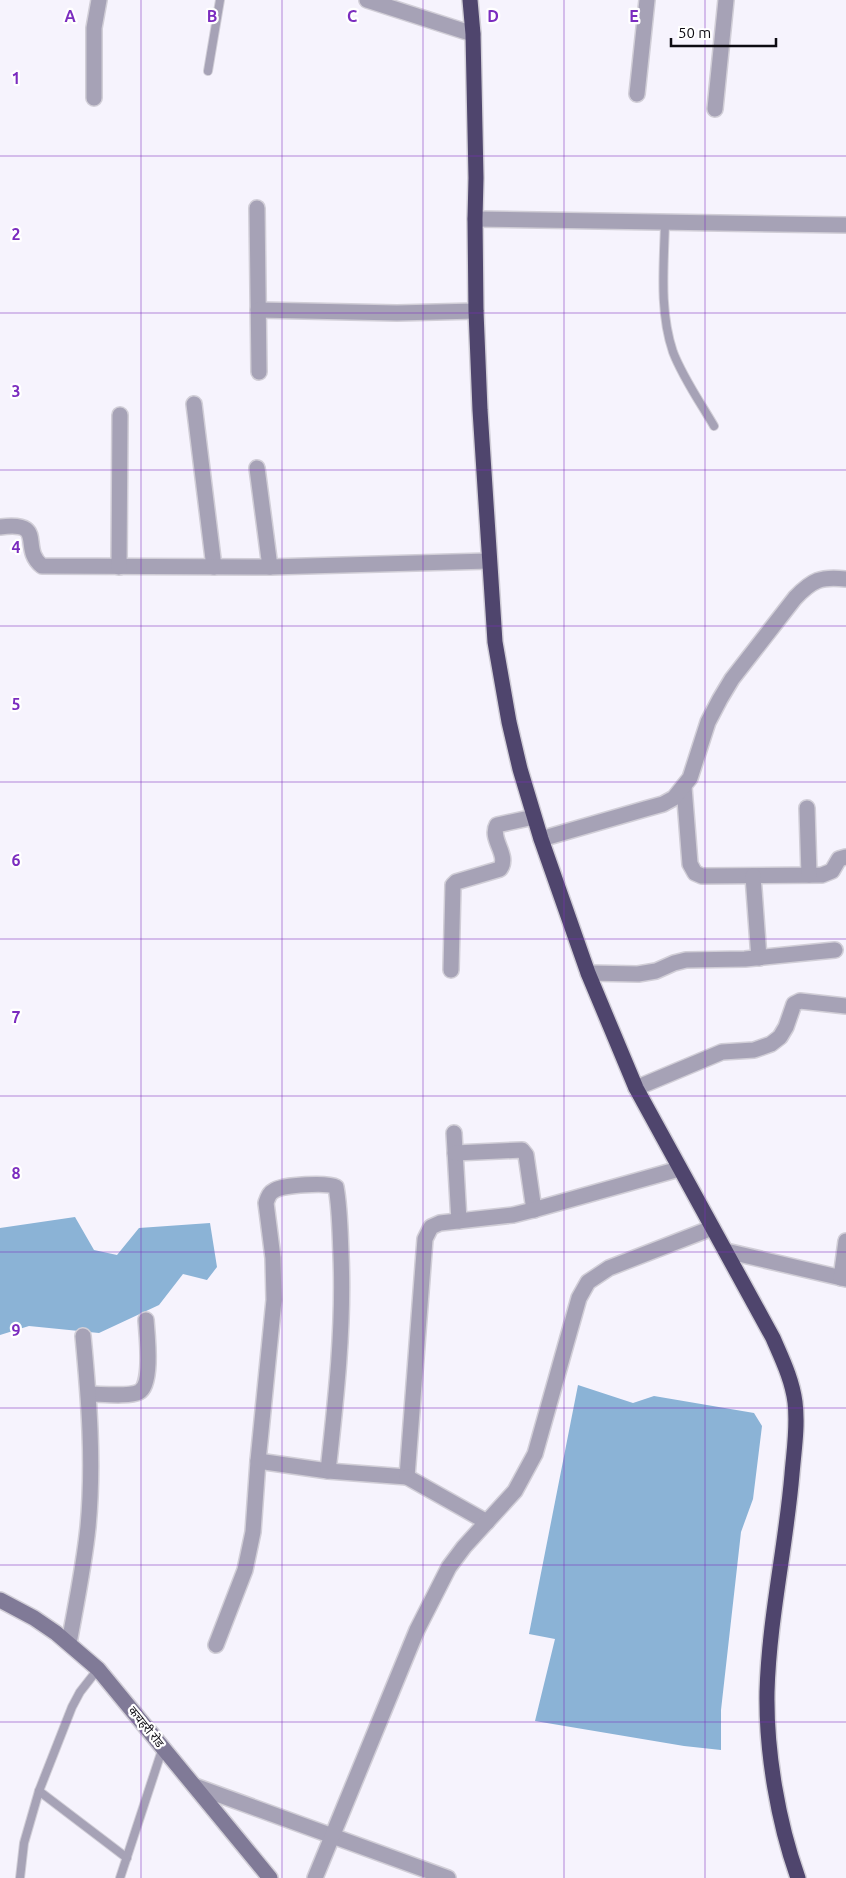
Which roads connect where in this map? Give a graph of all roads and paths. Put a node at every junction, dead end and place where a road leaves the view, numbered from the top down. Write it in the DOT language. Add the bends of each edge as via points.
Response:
graph roads {
  1 [pos="99,0"];
  2 [pos="220,0"];
  3 [pos="367,0"];
  4 [pos="470,0"];
  5 [pos="647,0"];
  6 [pos="726,0"];
  7 [pos="473,34"];
  8 [pos="208,71"];
  9 [pos="638,94"];
  10 [pos="94,98"];
  11 [pos="715,108"];
  12 [pos="257,208"];
  13 [pos="475,219"];
  14 [pos="664,222"];
  15 [pos="846,225"];
  16 [pos="258,310"];
  17 [pos="476,311"];
  18 [pos="259,372"];
  19 [pos="194,404"];
  20 [pos="120,415"];
  21 [pos="714,426"];
  22 [pos="257,468"];
  23 [pos="0,527"];
  24 [pos="488,561"];
  25 [pos="119,567"];
  26 [pos="214,567"];
  27 [pos="270,567"];
  28 [pos="846,579"];
  29 [pos="684,787"];
  30 [pos="807,808"];
  31 [pos="534,817"];
  32 [pos="541,839"];
  33 [pos="846,858"];
  34 [pos="809,875"];
  35 [pos="753,876"];
  36 [pos="835,950"];
  37 [pos="759,958"];
  38 [pos="451,970"];
  39 [pos="588,973"];
  40 [pos="846,1006"];
  41 [pos="636,1088"];
  42 [pos="454,1134"];
  43 [pos="455,1153"];
  44 [pos="679,1169"];
  45 [pos="534,1210"];
  46 [pos="458,1221"];
  47 [pos="712,1228"];
  48 [pos="846,1242"];
  49 [pos="726,1251"];
  50 [pos="844,1278"];
  51 [pos="146,1320"];
  52 [pos="83,1336"];
  53 [pos="89,1394"];
  54 [pos="258,1461"];
  55 [pos="328,1471"];
  56 [pos="407,1477"];
  57 [pos="487,1522"];
  58 [pos="0,1600"];
  59 [pos="68,1643"];
  60 [pos="216,1645"];
  61 [pos="98,1669"];
  62 [pos="162,1748"];
  63 [pos="195,1786"];
  64 [pos="39,1791"];
  65 [pos="332,1836"];
  66 [pos="127,1858"];
  67 [pos="20,1878"];
  68 [pos="120,1878"];
  69 [pos="270,1878"];
  70 [pos="316,1878"];
  71 [pos="448,1878"];
  72 [pos="798,1878"];
  1 -- 10 [label="street" via="94,28"];
  2 -- 8 [label="lane"];
  3 -- 7 [label="street"];
  4 -- 7 [label="highway"];
  5 -- 9 [label="street"];
  6 -- 11 [label="street"];
  7 -- 13 [label="highway"];
  12 -- 16 [label="street"];
  13 -- 14 [label="street"];
  13 -- 17 [label="highway"];
  14 -- 15 [label="street"];
  14 -- 21 [label="lane" via="664,300 668,334 682,372"];
  16 -- 17 [label="street"];
  16 -- 18 [label="street"];
  17 -- 24 [label="highway"];
  19 -- 26 [label="street"];
  20 -- 25 [label="street"];
  22 -- 27 [label="street"];
  23 -- 25 [label="street" via="16,526 30,533 36,561 42,566"];
  24 -- 27 [label="street"];
  24 -- 31 [label="highway" via="495,642 509,722"];
  25 -- 26 [label="street"];
  26 -- 27 [label="street"];
  28 -- 29 [label="street" via="830,577 816,580 795,598 732,679 708,722 690,778"];
  29 -- 32 [label="street" via="663,804"];
  29 -- 35 [label="street" via="688,853 695,873 702,876"];
  30 -- 34 [label="street"];
  31 -- 32 [label="highway"];
  31 -- 38 [label="street" via="497,825 495,833 503,859 500,869 453,885"];
  32 -- 39 [label="highway"];
  33 -- 34 [label="street" via="839,859 828,874"];
  34 -- 35 [label="street"];
  35 -- 37 [label="street"];
  36 -- 37 [label="street"];
  37 -- 39 [label="street" via="686,960 638,974"];
  39 -- 41 [label="highway"];
  40 -- 41 [label="street" via="800,1001 794,1004 780,1037 771,1044 754,1050 722,1052"];
  41 -- 44 [label="highway"];
  42 -- 43 [label="street"];
  43 -- 45 [label="street" via="522,1150 526,1155"];
  43 -- 46 [label="street"];
  44 -- 45 [label="street"];
  44 -- 47 [label="highway"];
  45 -- 46 [label="street"];
  46 -- 56 [label="street" via="431,1227 426,1239"];
  47 -- 49 [label="highway"];
  47 -- 57 [label="street" via="609,1268 588,1282 579,1298 535,1454 515,1491"];
  48 -- 50 [label="street"];
  49 -- 50 [label="street"];
  49 -- 72 [label="highway" via="773,1338 785,1365 795,1402 790,1508 767,1692 777,1796"];
  51 -- 53 [label="street" via="148,1370 144,1388 128,1394"];
  52 -- 53 [label="street"];
  53 -- 59 [label="street" via="88,1526"];
  54 -- 55 [label="street"];
  54 -- 55 [label="street" via="274,1300 268,1195 276,1189 331,1184 336,1187 339,1213 342,1325"];
  54 -- 60 [label="street" via="250,1551"];
  55 -- 56 [label="street"];
  56 -- 57 [label="street"];
  57 -- 65 [label="street" via="449,1567 428,1607"];
  58 -- 59 [label="main road, कचहरी रोड" via="34,1618"];
  59 -- 61 [label="main road, कचहरी रोड"];
  61 -- 62 [label="main road, कचहरी रोड"];
  61 -- 64 [label="lane" via="72,1707"];
  62 -- 63 [label="main road, कचहरी रोड"];
  62 -- 66 [label="lane"];
  63 -- 65 [label="street"];
  63 -- 69 [label="main road, कचहरी रोड"];
  64 -- 66 [label="lane"];
  64 -- 67 [label="lane" via="24,1843"];
  65 -- 70 [label="street"];
  65 -- 71 [label="street"];
  66 -- 68 [label="lane"];
}
